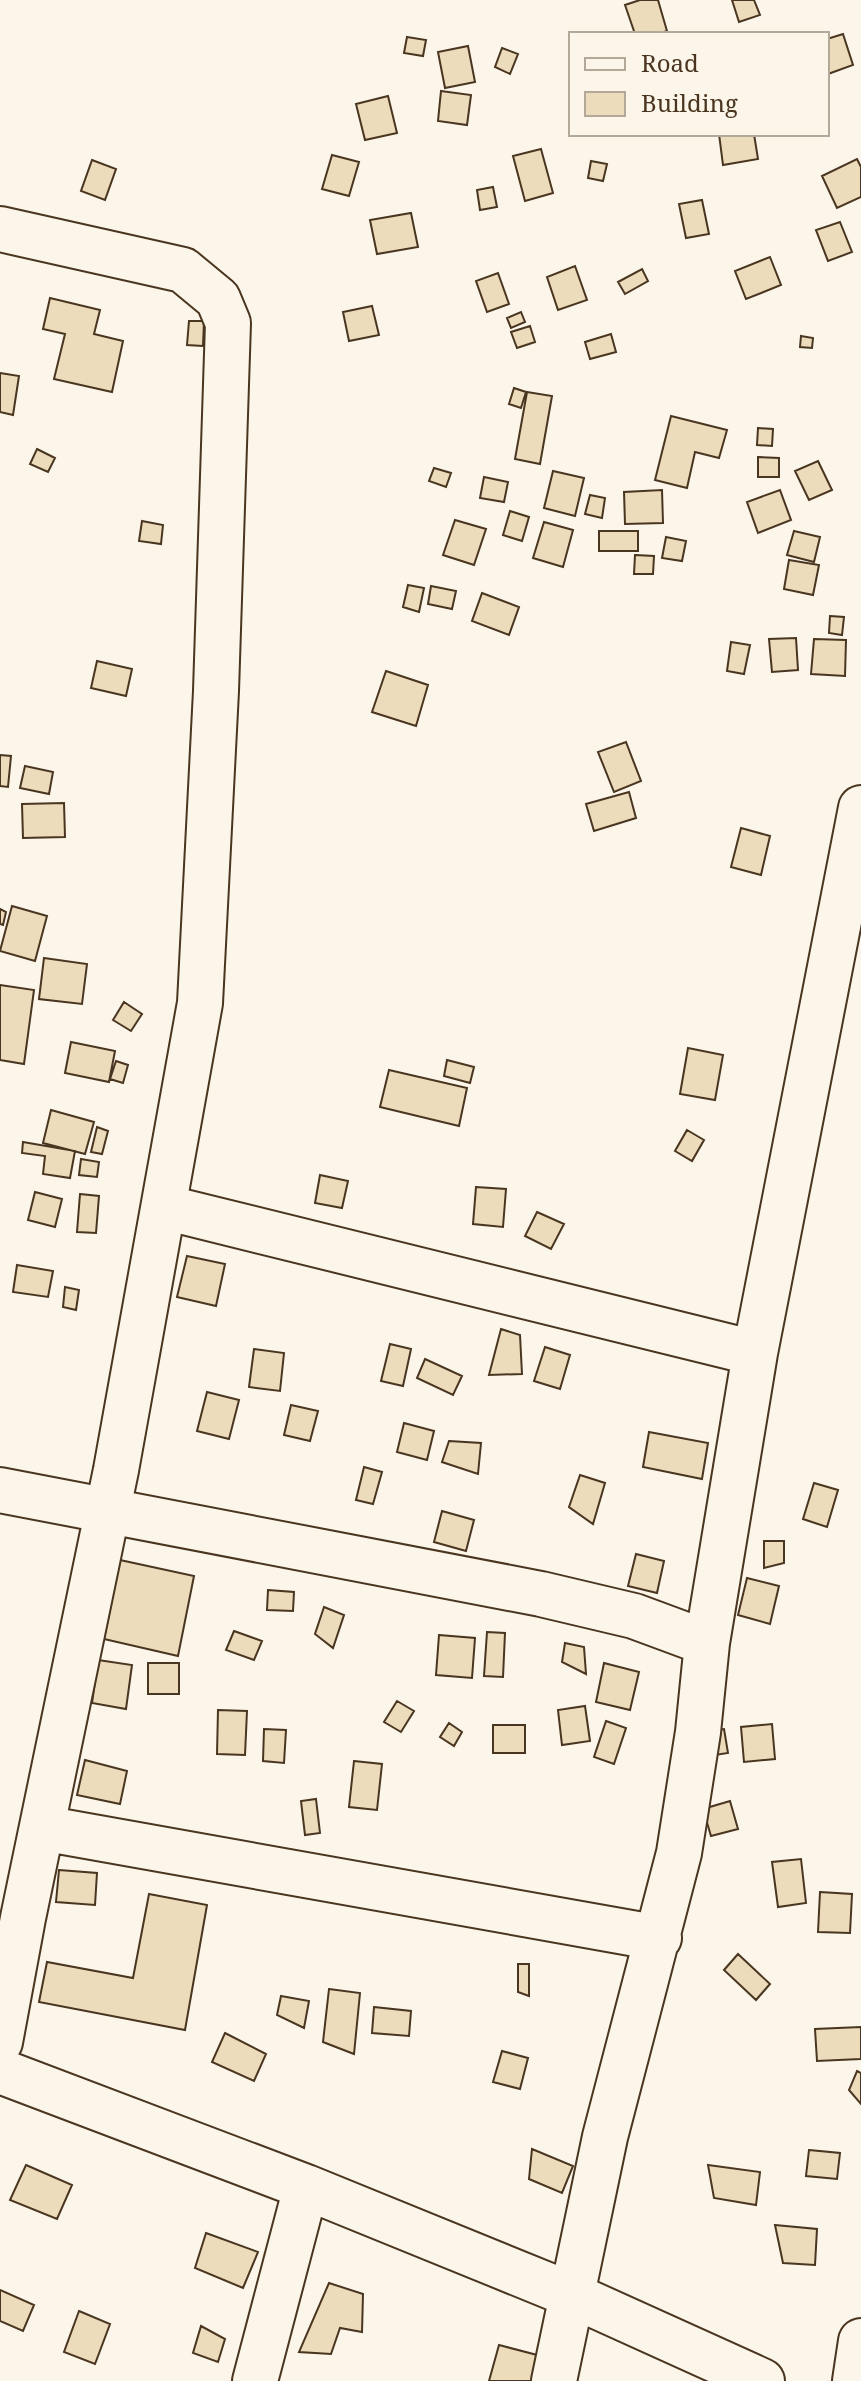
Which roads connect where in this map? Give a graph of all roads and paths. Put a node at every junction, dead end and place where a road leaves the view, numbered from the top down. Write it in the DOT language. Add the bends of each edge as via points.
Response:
graph roads {
  1 [pos="0,229"];
  2 [pos="861,808"];
  3 [pos="164,1207"];
  4 [pos="755,1353"];
  5 [pos="0,1490"];
  6 [pos="108,1511"];
  7 [pos="707,1643"];
  8 [pos="42,1828"];
  9 [pos="659,1938"];
  10 [pos="0,2042"];
  11 [pos="0,2071"];
  12 [pos="306,2187"];
  13 [pos="574,2296"];
  14 [pos="861,2341"];
  15 [pos="255,2381"];
  16 [pos="554,2381"];
  17 [pos="762,2381"];
  18 [pos="855,2381"];
  1 -- 3 [label="street" via="183,270 218,299 228,323 200,1003"];
  2 -- 4 [label="street"];
  3 -- 4 [label="street"];
  3 -- 6 [label="street"];
  4 -- 7 [label="street"];
  5 -- 6 [label="street"];
  6 -- 7 [label="street" via="541,1594 634,1616"];
  6 -- 8 [label="street"];
  7 -- 9 [label="street" via="679,1853"];
  8 -- 9 [label="street"];
  8 -- 10 [label="street"];
  9 -- 13 [label="street" via="605,2137"];
  11 -- 12 [label="street"];
  12 -- 13 [label="street"];
  12 -- 15 [label="street"];
  13 -- 16 [label="street"];
  13 -- 17 [label="street"];
  14 -- 18 [label="street"];
}
